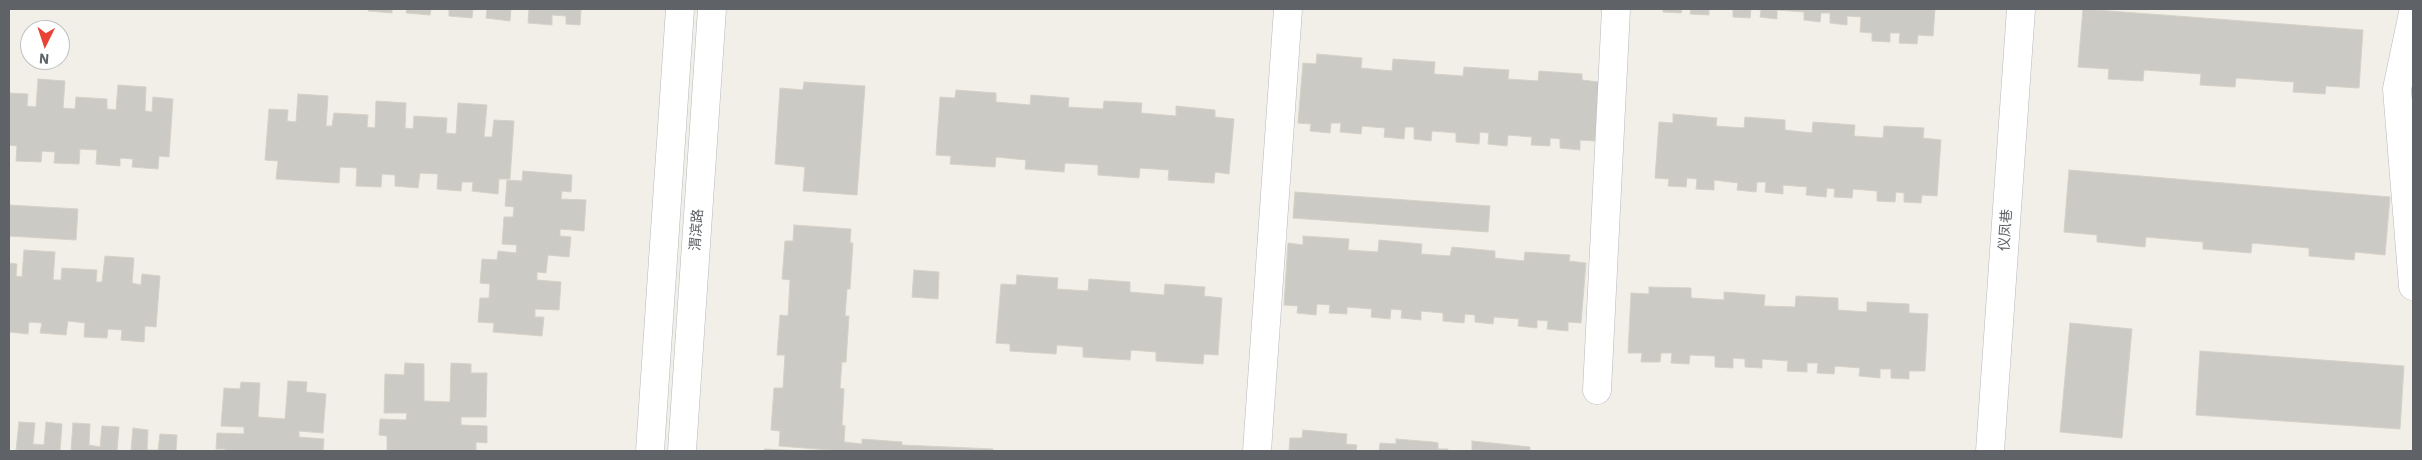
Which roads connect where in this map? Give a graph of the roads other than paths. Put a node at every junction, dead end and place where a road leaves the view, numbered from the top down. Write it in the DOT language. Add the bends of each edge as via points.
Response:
graph roads {
  1 [pos="680,9"];
  2 [pos="712,9"];
  3 [pos="1288,9"];
  4 [pos="1616,9"];
  5 [pos="2021,9"];
  6 [pos="2413,13"];
  7 [pos="2413,286"];
  8 [pos="1597,390"];
  9 [pos="650,451"];
  10 [pos="682,451"];
  11 [pos="1257,451"];
  12 [pos="1990,451"];
  1 -- 9 [label="street"];
  2 -- 10 [label="street, 渭滨路"];
  3 -- 11 [label="street"];
  4 -- 8 [label="street"];
  5 -- 12 [label="street, 仪凤巷"];
  6 -- 7 [label="street" via="2397,89"];
}
